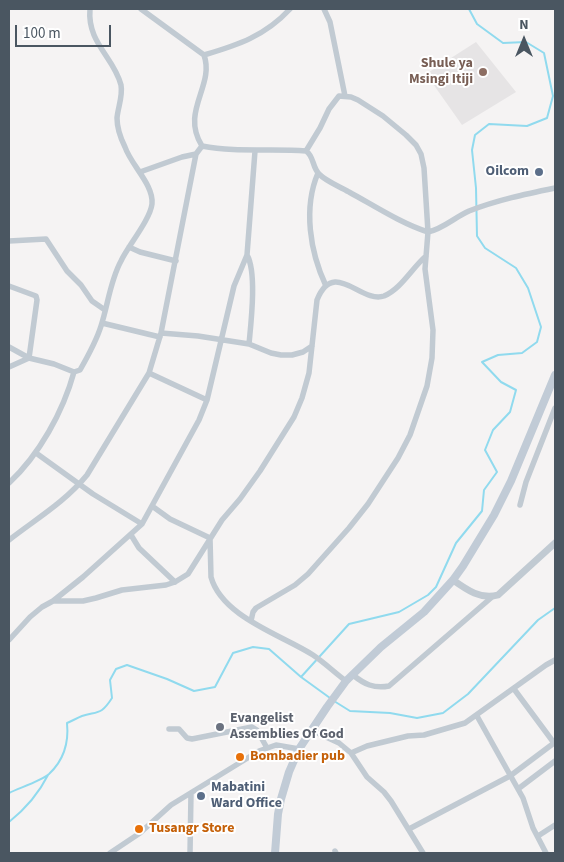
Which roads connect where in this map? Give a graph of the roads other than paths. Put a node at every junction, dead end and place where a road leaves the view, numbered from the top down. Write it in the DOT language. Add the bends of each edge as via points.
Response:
graph roads {
  1 [pos="90,9"];
  2 [pos="141,9"];
  3 [pos="290,9"];
  4 [pos="324,9"];
  5 [pos="204,55"];
  6 [pos="345,96"];
  7 [pos="202,146"];
  8 [pos="255,151"];
  9 [pos="306,151"];
  10 [pos="196,154"];
  11 [pos="140,172"];
  12 [pos="318,173"];
  13 [pos="555,188"];
  14 [pos="428,232"];
  15 [pos="9,241"];
  16 [pos="129,247"];
  17 [pos="247,255"];
  18 [pos="427,256"];
  19 [pos="176,261"];
  20 [pos="9,286"];
  21 [pos="326,286"];
  22 [pos="105,310"];
  23 [pos="102,323"];
  24 [pos="161,335"];
  25 [pos="221,340"];
  26 [pos="250,344"];
  27 [pos="312,346"];
  28 [pos="9,347"];
  29 [pos="29,358"];
  30 [pos="9,367"];
  31 [pos="74,372"];
  32 [pos="149,373"];
  33 [pos="555,374"];
  34 [pos="207,400"];
  35 [pos="555,408"];
  36 [pos="36,453"];
  37 [pos="9,483"];
  38 [pos="80,484"];
  39 [pos="520,505"];
  40 [pos="152,506"];
  41 [pos="142,524"];
  42 [pos="131,535"];
  43 [pos="210,538"];
  44 [pos="9,540"];
  45 [pos="555,543"];
  46 [pos="453,580"];
  47 [pos="175,582"];
  48 [pos="492,597"];
  49 [pos="53,601"];
  50 [pos="251,621"];
  51 [pos="9,640"];
  52 [pos="555,660"];
  53 [pos="353,675"];
  54 [pos="346,682"];
  55 [pos="514,689"];
  56 [pos="477,716"];
  57 [pos="169,729"];
  58 [pos="311,730"];
  59 [pos="267,748"];
  60 [pos="299,749"];
  61 [pos="351,753"];
  62 [pos="555,761"];
  63 [pos="510,776"];
  64 [pos="518,789"];
  65 [pos="191,793"];
  66 [pos="555,825"];
  67 [pos="409,829"];
  68 [pos="538,836"];
  69 [pos="110,853"];
  70 [pos="190,853"];
  71 [pos="275,853"];
  72 [pos="424,853"];
  73 [pos="546,853"];
  1 -- 11 [label="street" via="90,23 96,40 118,76 121,88 117,120 120,134 131,162"];
  2 -- 5 [label="street"];
  3 -- 5 [label="street" via="245,42"];
  4 -- 6 [label="street" via="330,22"];
  5 -- 7 [label="street" via="206,71 194,112 196,133"];
  6 -- 9 [label="street" via="335,100"];
  6 -- 14 [label="street" via="358,100 383,116 416,146 424,168"];
  7 -- 8 [label="street"];
  7 -- 10 [label="street"];
  8 -- 9 [label="street"];
  8 -- 17 [label="street"];
  9 -- 12 [label="street"];
  10 -- 11 [label="street"];
  10 -- 19 [label="street"];
  11 -- 16 [label="street" via="152,205"];
  12 -- 14 [label="street"];
  12 -- 21 [label="street" via="311,193 311,233 317,267"];
  13 -- 14 [label="street" via="490,204"];
  14 -- 18 [label="street"];
  15 -- 22 [label="street" via="46,239 67,271 92,301"];
  16 -- 19 [label="street"];
  16 -- 22 [label="street" via="120,261"];
  17 -- 25 [label="street" via="234,286"];
  17 -- 26 [label="street" via="251,266 252,294"];
  18 -- 21 [label="street" via="394,291 383,296 376,298 336,282"];
  18 -- 50 [label="street" via="425,269 433,330 432,358 427,386 410,435 384,480 349,528 302,580 256,608"];
  19 -- 24 [label="street"];
  20 -- 29 [label="street" via="37,298"];
  21 -- 27 [label="street" via="317,300"];
  22 -- 23 [label="street"];
  23 -- 24 [label="street"];
  23 -- 31 [label="street" via="80,370"];
  24 -- 25 [label="street"];
  24 -- 32 [label="street"];
  25 -- 26 [label="street"];
  25 -- 34 [label="street"];
  26 -- 27 [label="street" via="281,355 303,352"];
  27 -- 43 [label="street" via="309,373 294,417 260,471"];
  28 -- 29 [label="street"];
  29 -- 30 [label="street"];
  29 -- 31 [label="street"];
  31 -- 36 [label="street" via="68,394"];
  32 -- 34 [label="street"];
  32 -- 38 [label="street"];
  33 -- 46 [label="main road" via="511,481 494,515"];
  34 -- 40 [label="street"];
  35 -- 39 [label="street"];
  36 -- 37 [label="street"];
  36 -- 38 [label="street"];
  38 -- 41 [label="street"];
  38 -- 44 [label="street" via="59,504"];
  40 -- 41 [label="street"];
  40 -- 43 [label="street" via="170,519"];
  41 -- 42 [label="street"];
  42 -- 47 [label="street" via="139,548"];
  42 -- 49 [label="street"];
  43 -- 47 [label="street" via="188,574"];
  43 -- 50 [label="street" via="213,584 223,600"];
  45 -- 48 [label="street"];
  46 -- 48 [label="street" via="475,594"];
  46 -- 53 [label="main road" via="424,612 394,635"];
  47 -- 49 [label="street" via="113,592 83,601"];
  48 -- 53 [label="street" via="389,686 367,685"];
  49 -- 51 [label="street" via="30,617"];
  50 -- 54 [label="street" via="313,655"];
  52 -- 55 [label="street"];
  53 -- 54 [label="main road"];
  54 -- 58 [label="main road"];
  55 -- 56 [label="street"];
  55 -- 63 [label="street" via="554,742"];
  56 -- 61 [label="street" via="453,728 408,736"];
  56 -- 63 [label="street"];
  57 -- 59 [label="street" via="179,729 192,740 252,727"];
  58 -- 60 [label="main road"];
  58 -- 61 [label="street" via="339,743"];
  59 -- 60 [label="street"];
  59 -- 65 [label="street"];
  60 -- 71 [label="main road" via="278,814"];
  61 -- 67 [label="street" via="367,777 384,792"];
  62 -- 64 [label="street"];
  63 -- 64 [label="street"];
  63 -- 67 [label="street"];
  64 -- 68 [label="street"];
  65 -- 69 [label="street"];
  65 -- 70 [label="street"];
  66 -- 68 [label="street"];
  67 -- 72 [label="street"];
  68 -- 73 [label="street"];
}
